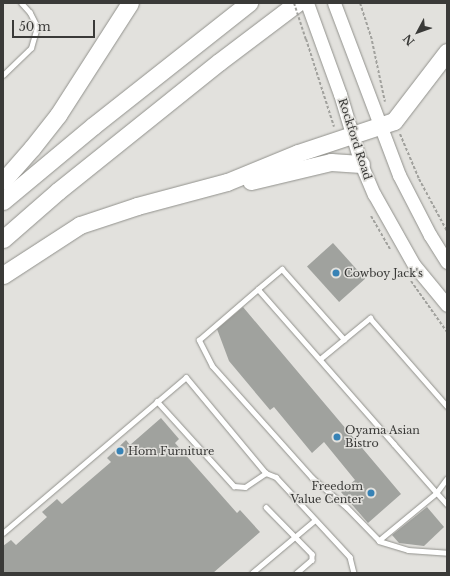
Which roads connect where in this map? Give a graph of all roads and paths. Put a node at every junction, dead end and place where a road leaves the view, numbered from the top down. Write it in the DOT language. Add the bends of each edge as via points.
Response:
graph roads {
  1 [pos="21,3"];
  2 [pos="130,3"];
  3 [pos="250,3"];
  4 [pos="294,3"];
  5 [pos="297,3"];
  6 [pos="307,3"];
  7 [pos="334,3"];
  8 [pos="360,3"];
  9 [pos="447,52"];
  10 [pos="3,75"];
  11 [pos="386,105"];
  12 [pos="333,125"];
  13 [pos="380,126"];
  14 [pos="399,133"];
  15 [pos="353,136"];
  16 [pos="361,164"];
  17 [pos="3,181"];
  18 [pos="227,182"];
  19 [pos="3,201"];
  20 [pos="447,232"];
  21 [pos="3,239"];
  22 [pos="447,262"];
  23 [pos="3,275"];
  24 [pos="258,289"];
  25 [pos="447,306"];
  26 [pos="344,339"];
  27 [pos="320,359"];
  28 [pos="157,402"];
  29 [pos="447,406"];
  30 [pos="266,473"];
  31 [pos="447,479"];
  32 [pos="437,493"];
  33 [pos="447,504"];
  34 [pos="266,508"];
  35 [pos="315,520"];
  36 [pos="3,533"];
  37 [pos="294,537"];
  38 [pos="379,541"];
  39 [pos="447,553"];
  40 [pos="252,573"];
  41 [pos="297,573"];
  42 [pos="354,573"];
  1 -- 10 [label="lane" via="37,27 31,48"];
  2 -- 17 [label="highway" via="58,115"];
  3 -- 19 [label="highway" via="93,126"];
  4 -- 12 [label="path, bridge"];
  5 -- 21 [label="highway" via="58,191"];
  6 -- 15 [label="main road, Rockford Road"];
  7 -- 13 [label="main road"];
  8 -- 11 [label="path"];
  9 -- 13 [label="highway" via="401,114 394,121"];
  13 -- 15 [label="highway"];
  13 -- 22 [label="main road" via="406,190"];
  14 -- 20 [label="path" via="416,173"];
  15 -- 16 [label="main road, Rockford Road"];
  15 -- 18 [label="highway" via="298,153"];
  16 -- 18 [label="highway" via="331,162 254,181"];
  16 -- 25 [label="main road, Rockford Road" via="403,247"];
  18 -- 23 [label="highway" via="137,206 80,225"];
  24 -- 26 [label="lane" via="282,269"];
  24 -- 27 [label="lane"];
  24 -- 38 [label="lane" via="199,340 212,366 306,472 347,508"];
  26 -- 27 [label="lane"];
  26 -- 29 [label="lane" via="370,318"];
  27 -- 32 [label="lane"];
  28 -- 30 [label="lane" via="234,486 245,487"];
  28 -- 30 [label="lane" via="186,377"];
  28 -- 36 [label="lane"];
  30 -- 35 [label="lane" via="276,477"];
  31 -- 32 [label="lane"];
  32 -- 33 [label="lane"];
  32 -- 38 [label="lane"];
  34 -- 37 [label="lane"];
  35 -- 37 [label="lane"];
  35 -- 42 [label="lane" via="350,557"];
  37 -- 40 [label="lane"];
  37 -- 41 [label="lane" via="312,554 312,560"];
  38 -- 39 [label="lane" via="408,550"];
}
